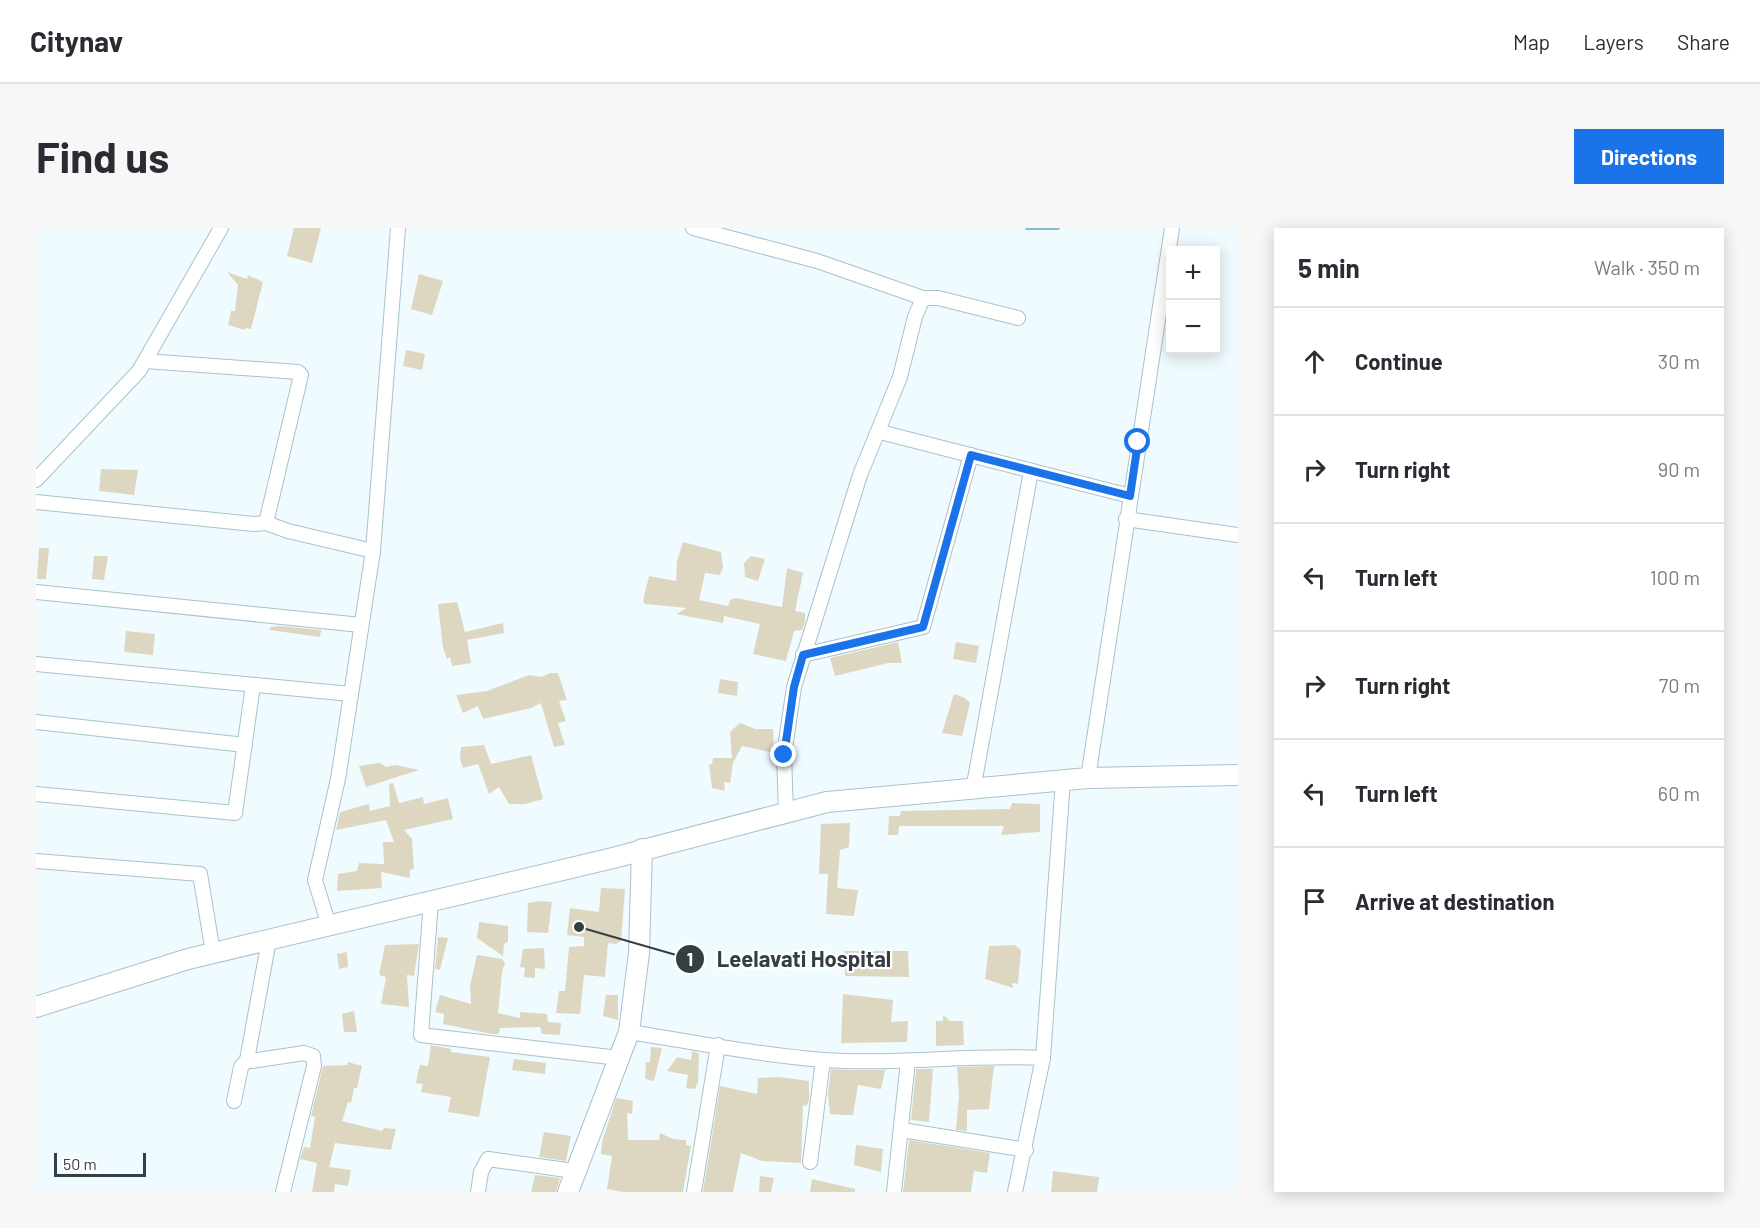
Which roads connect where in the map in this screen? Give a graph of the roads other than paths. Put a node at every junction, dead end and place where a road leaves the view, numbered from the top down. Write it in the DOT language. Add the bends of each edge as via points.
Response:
graph roads {
  1 [pos="221,228"];
  2 [pos="398,228"];
  3 [pos="693,228"];
  4 [pos="1172,228"];
  5 [pos="923,298"];
  6 [pos="1018,318"];
  7 [pos="145,361"];
  8 [pos="880,432"];
  9 [pos="971,455"];
  10 [pos="1031,471"];
  11 [pos="36,480"];
  12 [pos="1130,496"];
  13 [pos="36,502"];
  14 [pos="1126,519"];
  15 [pos="266,523"];
  16 [pos="1238,534"];
  17 [pos="373,551"];
  18 [pos="36,592"];
  19 [pos="361,625"];
  20 [pos="803,655"];
  21 [pos="36,664"];
  22 [pos="253,685"];
  23 [pos="351,694"];
  24 [pos="36,722"];
  25 [pos="245,745"];
  26 [pos="1238,775"];
  27 [pos="1088,778"];
  28 [pos="1063,780"];
  29 [pos="973,790"];
  30 [pos="36,794"];
  31 [pos="786,812"];
  32 [pos="642,849"];
  33 [pos="36,861"];
  34 [pos="431,902"];
  35 [pos="329,926"];
  36 [pos="269,940"];
  37 [pos="213,953"];
  38 [pos="36,1007"];
  39 [pos="629,1032"];
  40 [pos="718,1045"];
  41 [pos="619,1058"];
  42 [pos="1043,1058"];
  43 [pos="247,1060"];
  44 [pos="824,1060"];
  45 [pos="908,1061"];
  46 [pos="234,1101"];
  47 [pos="902,1130"];
  48 [pos="1026,1150"];
  49 [pos="810,1162"];
  50 [pos="574,1171"];
  51 [pos="284,1192"];
  52 [pos="478,1192"];
  53 [pos="568,1192"];
  54 [pos="694,1192"];
  55 [pos="894,1192"];
  56 [pos="1015,1192"];
  1 -- 7 [label="street"];
  2 -- 17 [label="street"];
  3 -- 5 [label="street" via="817,261"];
  4 -- 12 [label="street"];
  5 -- 6 [label="street" via="938,298"];
  5 -- 8 [label="street"];
  7 -- 11 [label="street"];
  7 -- 15 [label="street" via="301,375"];
  8 -- 9 [label="street"];
  8 -- 20 [label="street" via="860,475"];
  9 -- 10 [label="street"];
  9 -- 20 [label="street" via="923,627"];
  10 -- 12 [label="street"];
  10 -- 29 [label="street"];
  12 -- 14 [label="street"];
  13 -- 15 [label="street"];
  14 -- 16 [label="street"];
  14 -- 27 [label="street"];
  15 -- 17 [label="street"];
  17 -- 19 [label="street"];
  18 -- 19 [label="street"];
  19 -- 23 [label="street"];
  20 -- 31 [label="street" via="784,755"];
  21 -- 22 [label="street"];
  22 -- 23 [label="street"];
  22 -- 25 [label="street"];
  23 -- 35 [label="street" via="338,779 315,880"];
  24 -- 25 [label="street"];
  25 -- 30 [label="street" via="236,813"];
  26 -- 27 [label="main road"];
  27 -- 28 [label="main road"];
  28 -- 29 [label="main road"];
  28 -- 42 [label="street"];
  29 -- 31 [label="main road" via="827,802"];
  31 -- 32 [label="main road"];
  32 -- 34 [label="main road"];
  32 -- 39 [label="main road" via="639,953"];
  33 -- 37 [label="street" via="200,874"];
  34 -- 35 [label="main road"];
  34 -- 41 [label="street" via="421,1035"];
  35 -- 36 [label="main road"];
  36 -- 37 [label="main road"];
  36 -- 43 [label="street"];
  37 -- 38 [label="main road"];
  39 -- 40 [label="street"];
  39 -- 41 [label="main road"];
  40 -- 44 [label="street"];
  40 -- 54 [label="street"];
  41 -- 50 [label="main road"];
  42 -- 45 [label="street"];
  42 -- 48 [label="street"];
  43 -- 46 [label="street"];
  43 -- 51 [label="street" via="304,1053 313,1056 314,1066"];
  44 -- 45 [label="street"];
  44 -- 49 [label="street"];
  45 -- 47 [label="street"];
  47 -- 48 [label="street"];
  47 -- 55 [label="street"];
  48 -- 56 [label="street"];
  50 -- 52 [label="street" via="488,1159"];
  50 -- 53 [label="main road"];
}
